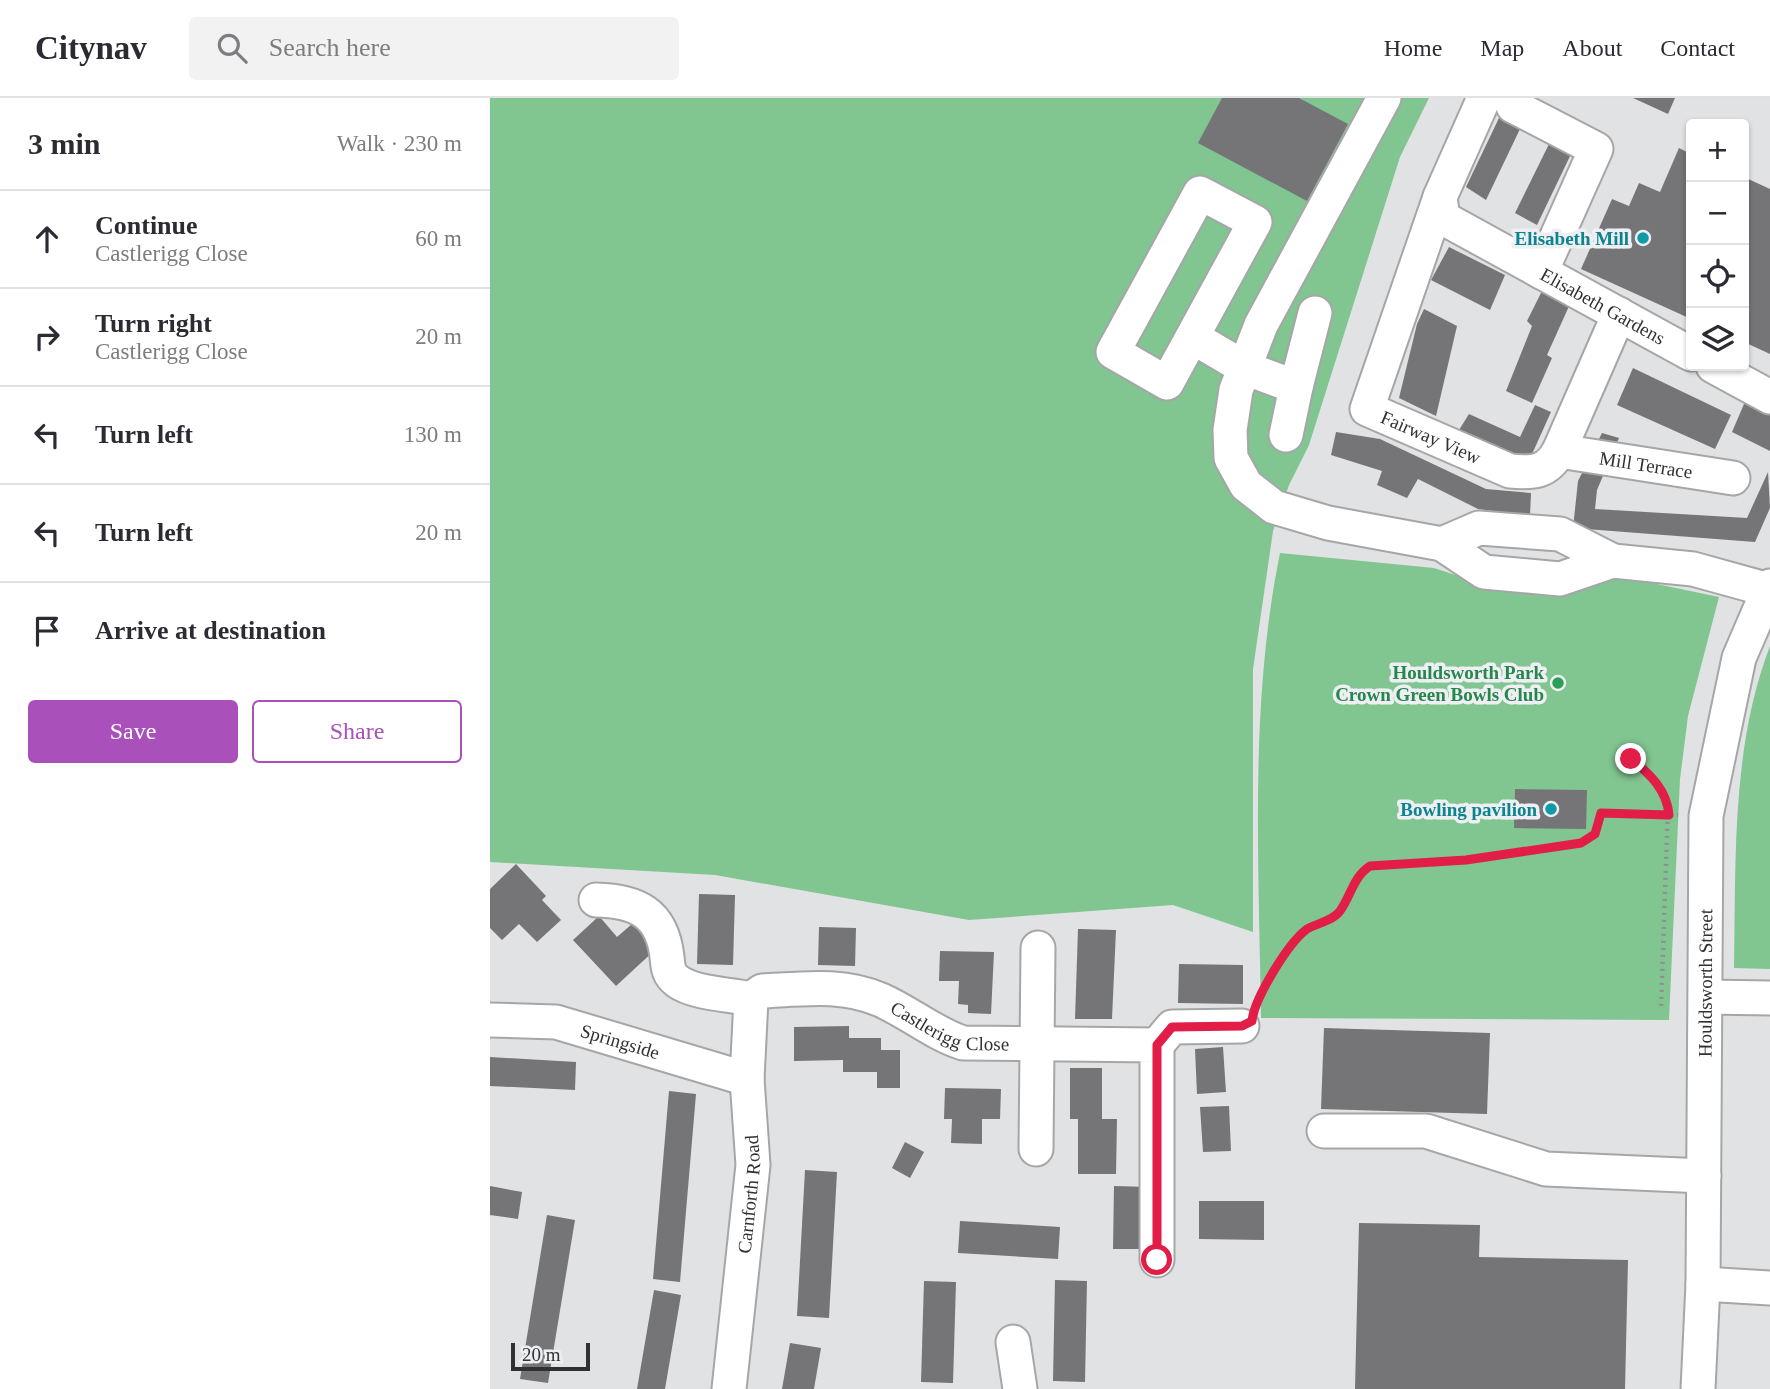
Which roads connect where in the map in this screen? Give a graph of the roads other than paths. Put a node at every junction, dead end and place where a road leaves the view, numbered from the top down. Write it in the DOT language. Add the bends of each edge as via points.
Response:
graph roads {
  1 [pos="1384,98"];
  2 [pos="1498,102"];
  3 [pos="1440,197"];
  4 [pos="1541,272"];
  5 [pos="1315,313"];
  6 [pos="1619,314"];
  7 [pos="1194,338"];
  8 [pos="1686,351"];
  9 [pos="1245,368"];
  10 [pos="1722,371"];
  11 [pos="1296,387"];
  12 [pos="1770,397"];
  13 [pos="1286,435"];
  14 [pos="1559,451"];
  15 [pos="1733,478"];
  16 [pos="1443,544"];
  17 [pos="1613,561"];
  18 [pos="1769,588"];
  19 [pos="596,900"];
  20 [pos="1038,948"];
  21 [pos="1706,997"];
  22 [pos="1770,998"];
  23 [pos="751,999"];
  24 [pos="490,1020"];
  25 [pos="1242,1026"];
  26 [pos="1037,1045"];
  27 [pos="1157,1045"];
  28 [pos="747,1079"];
  29 [pos="1324,1130"];
  30 [pos="1036,1149"];
  31 [pos="1704,1176"];
  32 [pos="1157,1260"];
  33 [pos="1703,1284"];
  34 [pos="1770,1288"];
  35 [pos="1013,1342"];
  36 [pos="729,1389"];
  37 [pos="1020,1389"];
  38 [pos="1698,1389"];
  1 -- 9 [label="street" via="1261,325"];
  2 -- 3 [label="street"];
  2 -- 4 [label="street" via="1596,149"];
  3 -- 4 [label="street, Elisabeth Gardens" via="1443,218"];
  3 -- 14 [label="street, Fairway View" via="1367,409 1510,471 1536,473 1551,465"];
  4 -- 6 [label="street, Elisabeth Gardens"];
  5 -- 11 [label="street"];
  6 -- 8 [label="street, Elisabeth Gardens"];
  6 -- 14 [label="street, Fairway View"];
  7 -- 7 [label="street" via="1167,383 1113,352 1200,193 1255,222"];
  7 -- 9 [label="street"];
  9 -- 11 [label="street"];
  9 -- 16 [label="street" via="1236,390 1230,430 1231,458 1246,485 1274,507 1328,523"];
  10 -- 12 [label="street"];
  11 -- 13 [label="street"];
  14 -- 15 [label="street, Mill Terrace"];
  16 -- 17 [label="street" via="1479,528 1560,534"];
  16 -- 17 [label="street" via="1484,572 1560,579"];
  17 -- 18 [label="street" via="1693,569"];
  18 -- 21 [label="street, Houldsworth Street" via="1739,658 1706,816"];
  19 -- 23 [label="street" via="624,901 647,914 665,939 668,972 676,980"];
  20 -- 26 [label="street"];
  21 -- 22 [label="street"];
  21 -- 31 [label="street, Houldsworth Street"];
  23 -- 26 [label="street, Castlerigg Close" via="762,991 846,989 881,1000 936,1034 963,1043"];
  23 -- 28 [label="street, Carnforth Road"];
  24 -- 28 [label="street, Springside" via="556,1023"];
  25 -- 27 [label="street" via="1172,1027"];
  26 -- 27 [label="street, Castlerigg Close"];
  26 -- 30 [label="street"];
  27 -- 32 [label="street"];
  28 -- 36 [label="street, Carnforth Road" via="753,1165"];
  29 -- 31 [label="street" via="1426,1131 1546,1169"];
  31 -- 33 [label="street, Houldsworth Street"];
  33 -- 34 [label="street"];
  33 -- 38 [label="street, Houldsworth Street"];
  35 -- 37 [label="street"];
}
